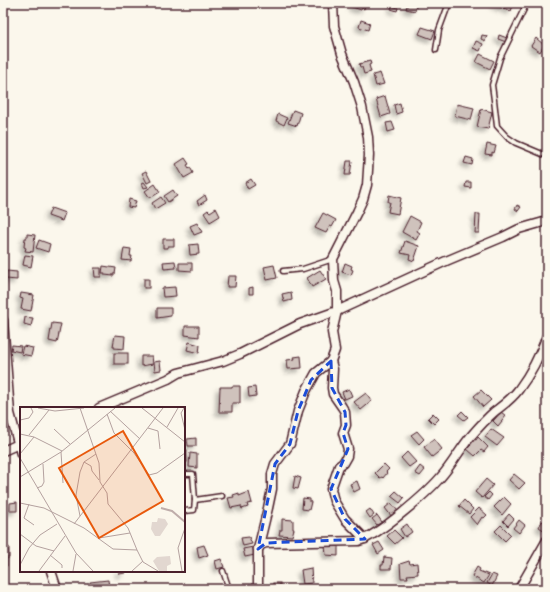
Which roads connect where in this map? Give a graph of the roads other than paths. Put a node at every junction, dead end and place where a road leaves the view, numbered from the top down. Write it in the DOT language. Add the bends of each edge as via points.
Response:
graph roads {
  1 [pos="332,3"];
  2 [pos="449,3"];
  3 [pos="527,3"];
  4 [pos="436,50"];
  5 [pos="547,156"];
  6 [pos="547,221"];
  7 [pos="333,259"];
  8 [pos="283,271"];
  9 [pos="337,310"];
  10 [pos="3,320"];
  11 [pos="547,336"];
  12 [pos="331,362"];
  13 [pos="101,407"];
  14 [pos="20,444"];
  15 [pos="3,451"];
  16 [pos="185,474"];
  17 [pos="222,496"];
  18 [pos="195,500"];
  19 [pos="185,511"];
  20 [pos="365,539"];
  21 [pos="547,540"];
  22 [pos="258,549"];
  23 [pos="223,571"];
  24 [pos="51,572"];
  25 [pos="57,589"];
  26 [pos="229,589"];
  27 [pos="258,589"];
  28 [pos="518,589"];
  1 -- 7 [label="street" via="334,26 342,54 362,107 369,155 367,185 363,199"];
  2 -- 4 [label="lane" via="439,30"];
  3 -- 5 [label="lane" via="494,76 492,85 497,126 516,143"];
  6 -- 9 [label="street" via="519,229"];
  7 -- 8 [label="lane" via="303,269"];
  7 -- 9 [label="street"];
  9 -- 12 [label="street" via="332,332 335,350"];
  9 -- 13 [label="street" via="300,324 223,361 178,373"];
  10 -- 14 [label="street" via="10,413"];
  11 -- 20 [label="street" via="540,355 518,390 471,436 441,477 414,503"];
  12 -- 20 [label="street" via="333,394 345,412 346,425 343,433 348,449 331,489 334,502 345,519"];
  12 -- 22 [label="street" via="316,373 312,380 298,411 290,444 275,464"];
  14 -- 15 [label="street"];
  16 -- 18 [label="lane" via="193,474"];
  17 -- 18 [label="lane"];
  18 -- 19 [label="lane" via="194,510"];
  20 -- 22 [label="street" via="351,542 266,543"];
  21 -- 28 [label="street"];
  22 -- 27 [label="street"];
  23 -- 26 [label="lane"];
  24 -- 25 [label="street"];
}
